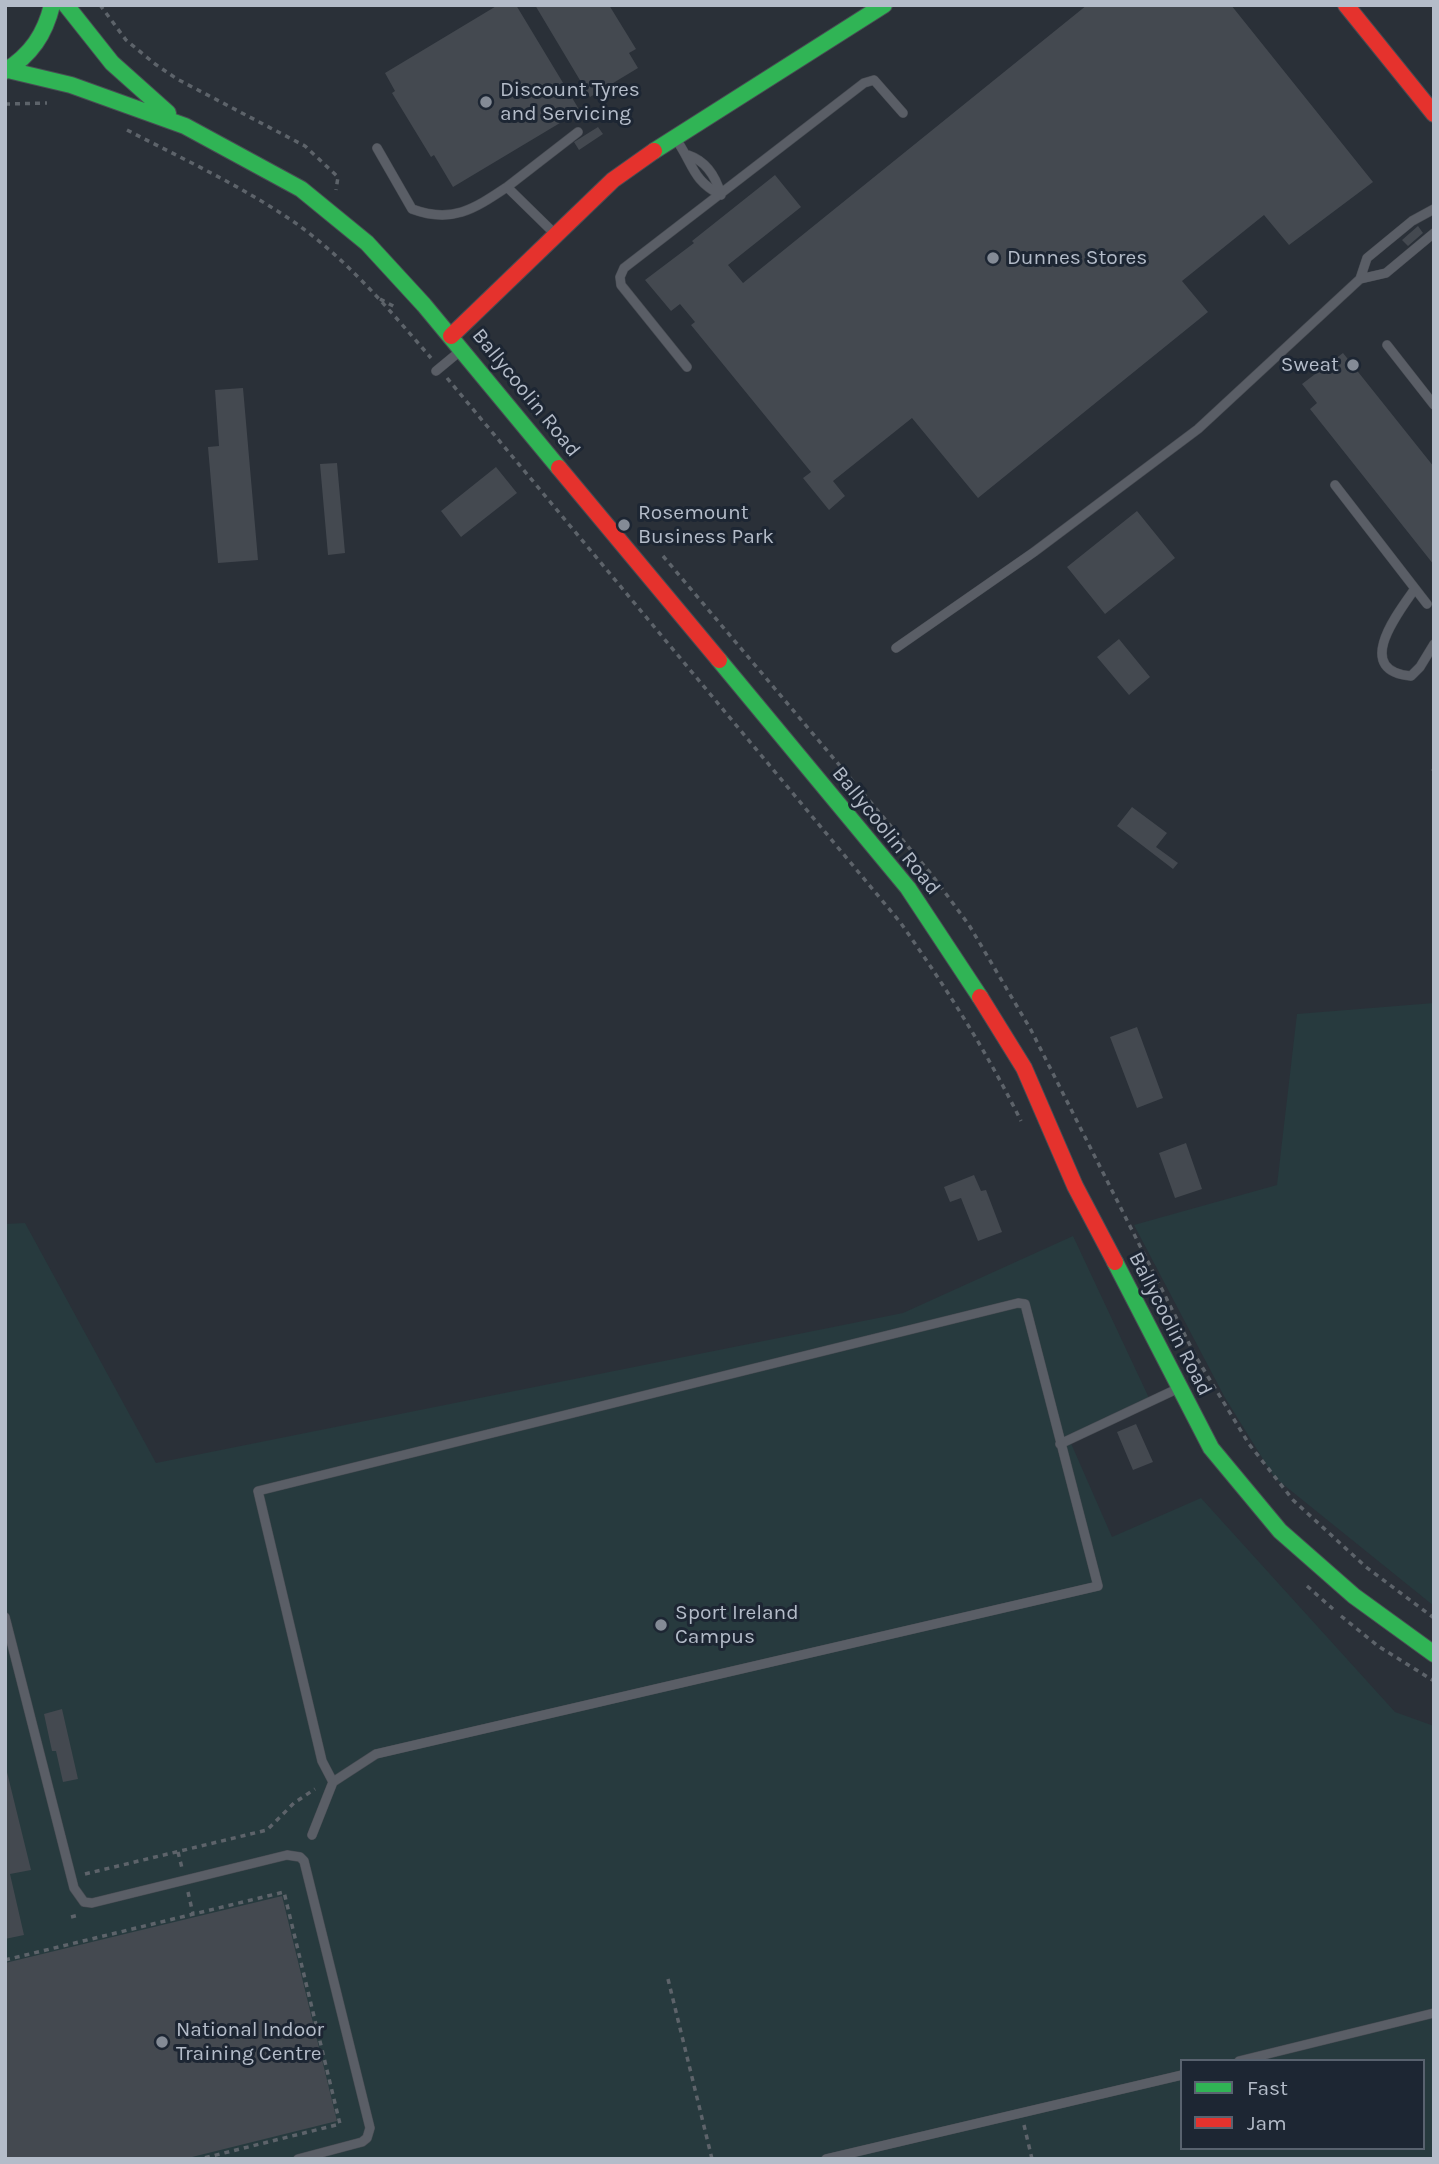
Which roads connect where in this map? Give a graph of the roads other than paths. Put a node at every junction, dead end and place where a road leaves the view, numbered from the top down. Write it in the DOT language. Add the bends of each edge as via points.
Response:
graph roads {
  1 [pos="52,5"];
  2 [pos="66,5"];
  3 [pos="884,5"];
  4 [pos="1346,5"];
  5 [pos="7,71"];
  6 [pos="903,113"];
  7 [pos="1434,114"];
  8 [pos="185,126"];
  9 [pos="578,132"];
  10 [pos="674,137"];
  11 [pos="377,148"];
  12 [pos="507,187"];
  13 [pos="721,195"];
  14 [pos="1434,209"];
  15 [pos="1434,233"];
  16 [pos="556,235"];
  17 [pos="1360,279"];
  18 [pos="457,342"];
  19 [pos="1387,345"];
  20 [pos="687,367"];
  21 [pos="437,369"];
  22 [pos="1434,405"];
  23 [pos="1335,485"];
  24 [pos="1414,590"];
  25 [pos="1427,604"];
  26 [pos="1434,644"];
  27 [pos="896,648"];
  28 [pos="1179,1388"];
  29 [pos="1060,1444"];
  30 [pos="5,1617"];
  31 [pos="1434,1654"];
  32 [pos="333,1782"];
  33 [pos="312,1835"];
  34 [pos="1434,2013"];
  35 [pos="1247,2059"];
  36 [pos="1180,2075"];
  37 [pos="298,2159"];
  38 [pos="827,2159"];
  1 -- 5 [label="street" via="38,43"];
  2 -- 8 [label="street, Ballycoolin Road" via="135,87"];
  3 -- 10 [label="street"];
  4 -- 7 [label="street"];
  5 -- 8 [label="street, Ballycoolin Road" via="71,85"];
  6 -- 13 [label="lane" via="870,80"];
  8 -- 18 [label="street, Ballycoolin Road" via="332,213 367,243"];
  9 -- 12 [label="lane"];
  10 -- 13 [label="lane" via="706,188"];
  10 -- 16 [label="street" via="613,180"];
  11 -- 12 [label="lane" via="412,209 430,216 454,215"];
  12 -- 16 [label="lane"];
  13 -- 20 [label="lane" via="624,268 620,277 621,285"];
  14 -- 17 [label="lane" via="1367,258"];
  15 -- 17 [label="lane" via="1386,273"];
  16 -- 18 [label="street"];
  17 -- 27 [label="lane" via="1198,429"];
  18 -- 21 [label="lane"];
  18 -- 28 [label="street, Ballycoolin Road" via="900,878 945,942 1024,1068 1075,1186"];
  19 -- 22 [label="lane"];
  23 -- 24 [label="lane"];
  24 -- 25 [label="lane"];
  24 -- 26 [label="lane" via="1384,636 1381,655 1398,675 1411,676"];
  28 -- 29 [label="lane"];
  28 -- 31 [label="street, Ballycoolin Road" via="1211,1448 1280,1531 1354,1597"];
  29 -- 32 [label="lane" via="1098,1586 376,1754"];
  29 -- 32 [label="lane" via="1028,1311 1025,1304 1018,1303 258,1491 322,1761"];
  30 -- 37 [label="lane" via="72,1877 84,1902 287,1856 304,1861 370,2128 362,2143"];
  32 -- 33 [label="lane"];
  34 -- 35 [label="lane"];
  36 -- 38 [label="lane"];
}
